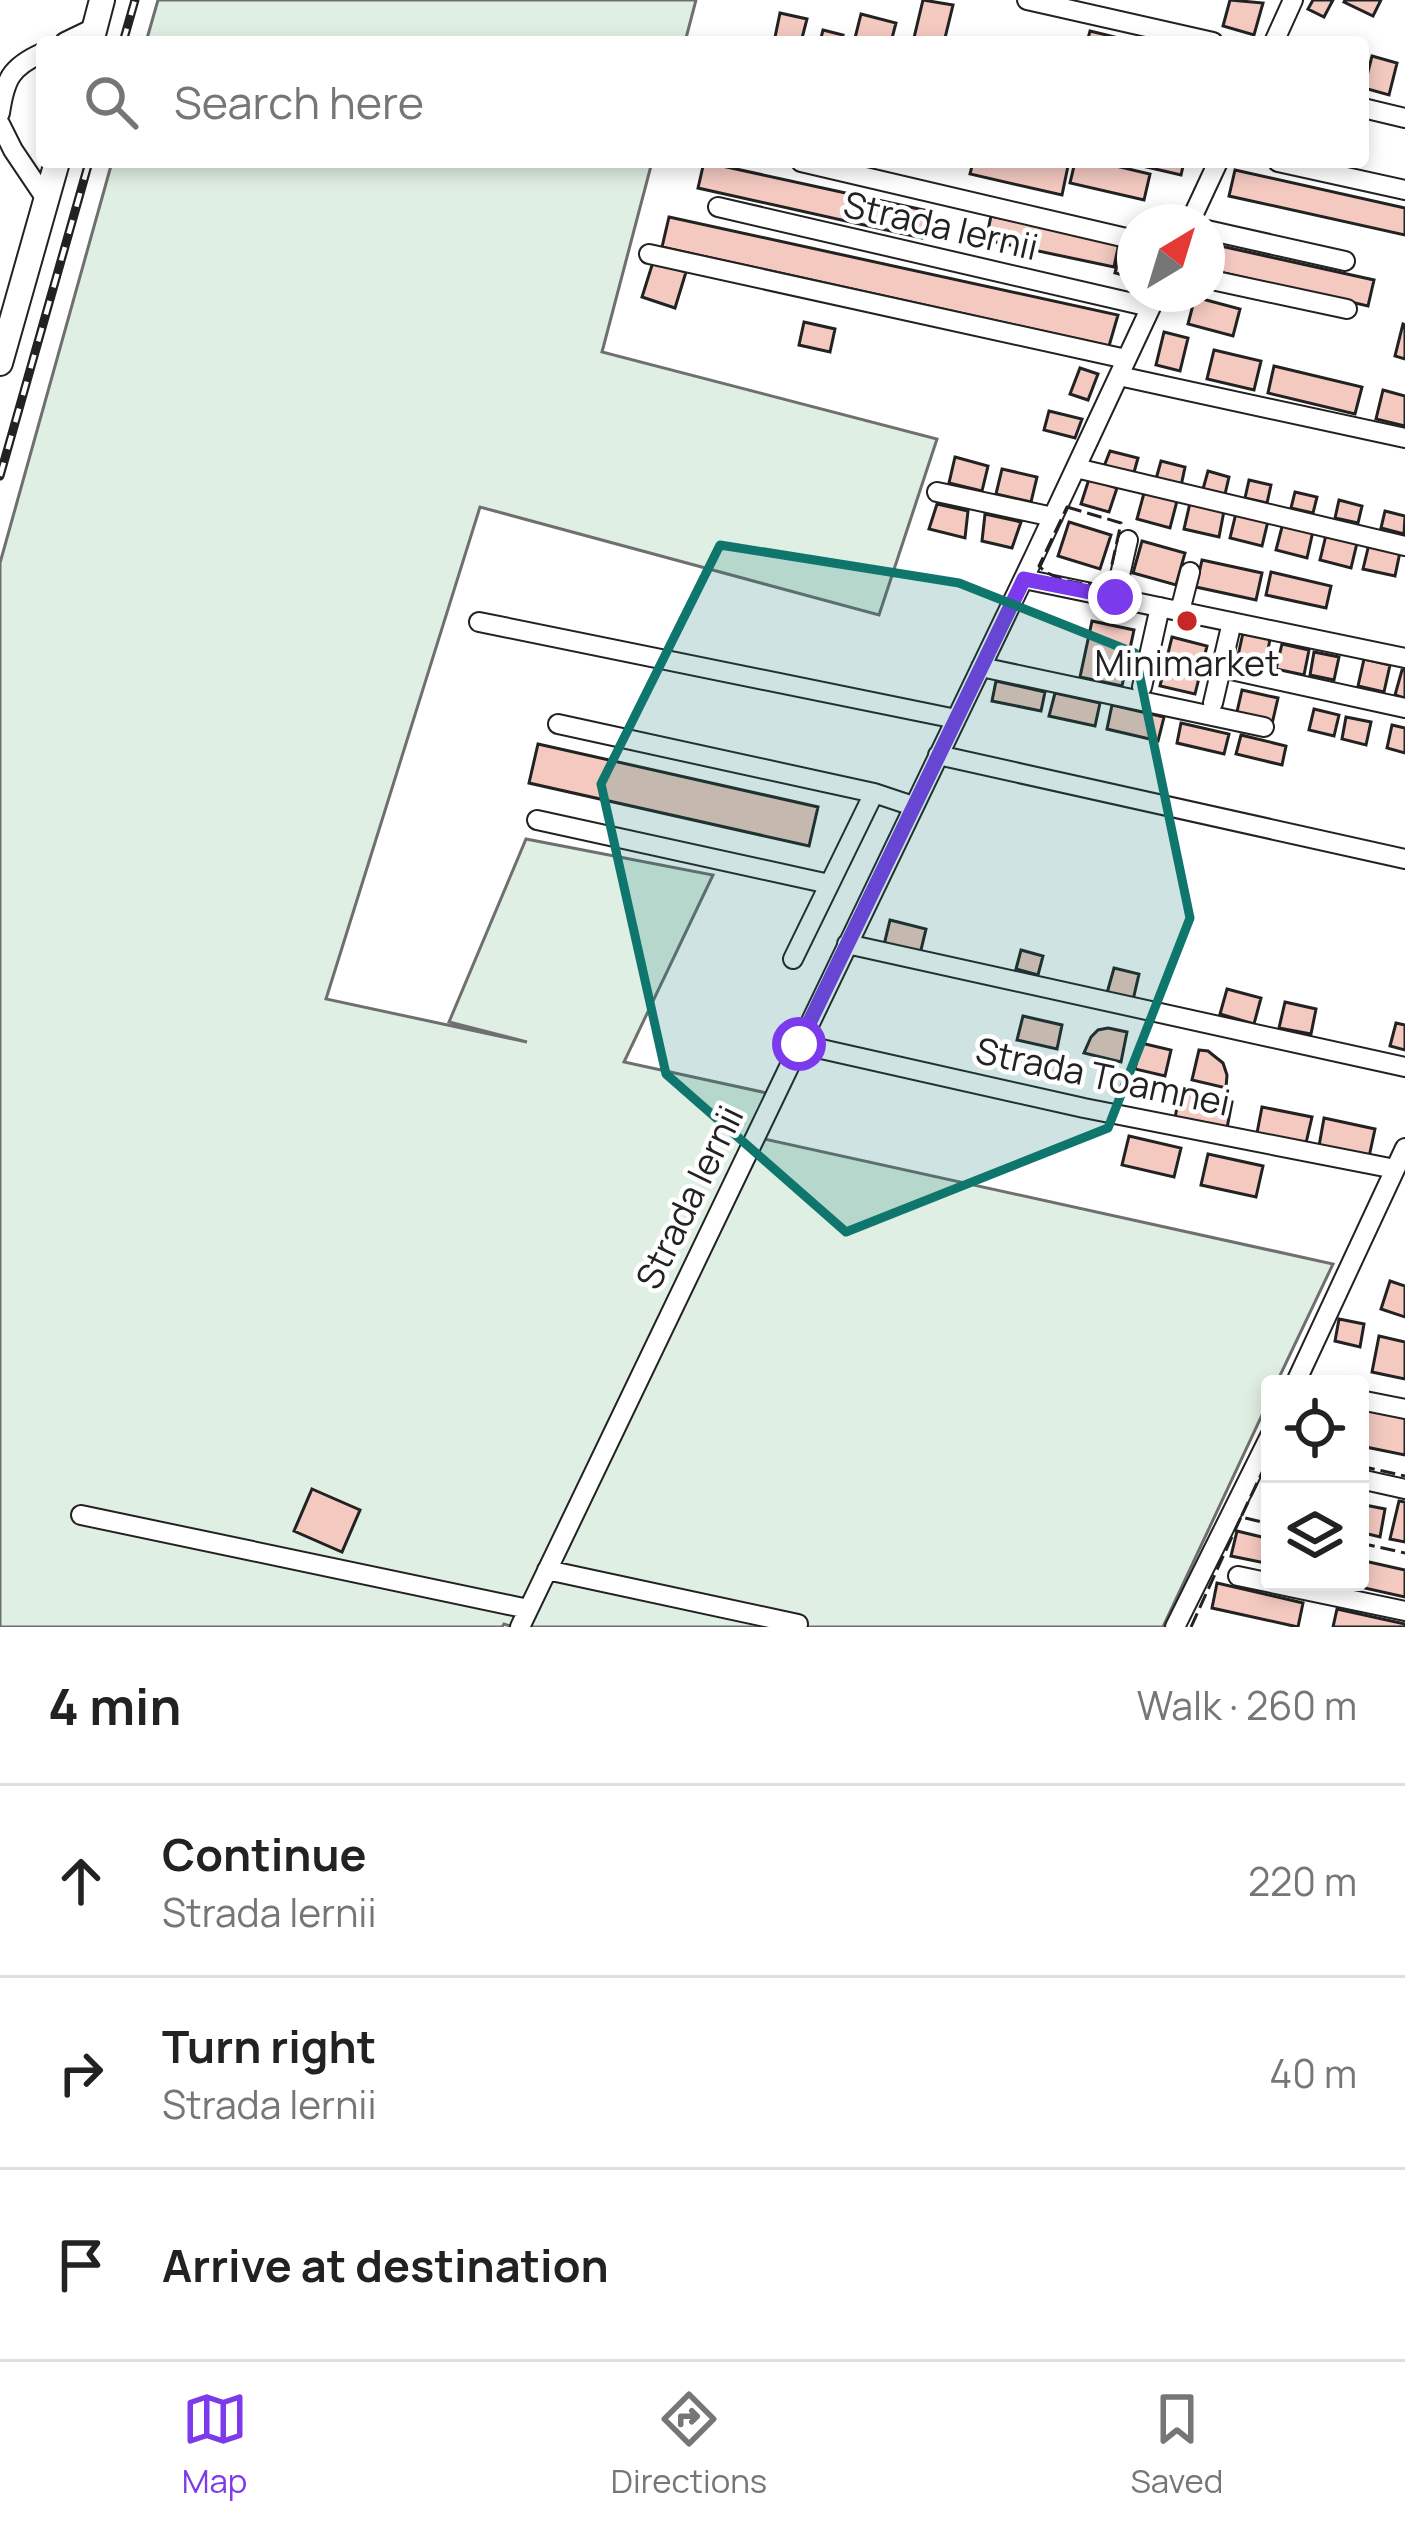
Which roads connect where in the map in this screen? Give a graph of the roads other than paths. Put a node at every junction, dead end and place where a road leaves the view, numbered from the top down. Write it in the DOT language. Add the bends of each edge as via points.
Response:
graph roads {
  1 [pos="103,0"];
  2 [pos="1027,0"];
  3 [pos="1293,0"];
  4 [pos="93,35"];
  5 [pos="1186,36"];
  6 [pos="1277,36"];
  7 [pos="36,56"];
  8 [pos="6,71"];
  9 [pos="1369,109"];
  10 [pos="0,113"];
  11 [pos="1405,118"];
  12 [pos="0,124"];
  13 [pos="54,168"];
  14 [pos="827,168"];
  15 [pos="1215,168"];
  16 [pos="1305,168"];
  17 [pos="1405,190"];
  18 [pos="46,199"];
  19 [pos="1198,204"];
  20 [pos="718,207"];
  21 [pos="1225,234"];
  22 [pos="1117,236"];
  23 [pos="649,254"];
  24 [pos="1345,261"];
  25 [pos="1225,283"];
  26 [pos="1117,293"];
  27 [pos="1347,309"];
  28 [pos="1149,312"];
  29 [pos="0,363"];
  30 [pos="1122,367"];
  31 [pos="1405,438"];
  32 [pos="1076,468"];
  33 [pos="937,492"];
  34 [pos="1053,518"];
  35 [pos="1128,540"];
  36 [pos="1405,546"];
  37 [pos="1190,572"];
  38 [pos="1024,579"];
  39 [pos="1115,597"];
  40 [pos="1170,609"];
  41 [pos="479,622"];
  42 [pos="1232,622"];
  43 [pos="1405,658"];
  44 [pos="981,667"];
  45 [pos="1231,670"];
  46 [pos="1142,688"];
  47 [pos="1213,703"];
  48 [pos="1405,708"];
  49 [pos="956,719"];
  50 [pos="558,724"];
  51 [pos="1264,727"];
  52 [pos="938,755"];
  53 [pos="874,793"];
  54 [pos="914,806"];
  55 [pos="537,820"];
  56 [pos="1405,859"];
  57 [pos="829,884"];
  58 [pos="847,944"];
  59 [pos="793,959"];
  60 [pos="799,1044"];
  61 [pos="1405,1067"];
  62 [pos="1405,1148"];
  63 [pos="1395,1169"];
  64 [pos="1298,1375"];
  65 [pos="1369,1402"];
  66 [pos="1405,1409"];
  67 [pos="1261,1466"];
  68 [pos="1369,1481"];
  69 [pos="1405,1489"];
  70 [pos="81,1515"];
  71 [pos="547,1570"];
  72 [pos="1238,1576"];
  73 [pos="1405,1611"];
  74 [pos="524,1618"];
  75 [pos="798,1624"];
  76 [pos="1175,1627"];
  1 -- 4 [label="main road"];
  2 -- 5 [label="street"];
  3 -- 6 [label="street"];
  7 -- 8 [label="street"];
  8 -- 10 [label="street"];
  9 -- 11 [label="street"];
  12 -- 18 [label="street"];
  13 -- 18 [label="main road"];
  14 -- 22 [label="street, Strada Iernii"];
  15 -- 19 [label="street"];
  16 -- 17 [label="street"];
  18 -- 29 [label="main road"];
  20 -- 26 [label="street, Strada Iernii"];
  21 -- 24 [label="street"];
  23 -- 30 [label="street"];
  25 -- 27 [label="street"];
  28 -- 30 [label="street, Strada Iernii"];
  30 -- 31 [label="street"];
  30 -- 32 [label="street, Strada Iernii"];
  32 -- 34 [label="street, Strada Iernii"];
  32 -- 36 [label="street"];
  33 -- 34 [label="street"];
  34 -- 38 [label="street, Strada Iernii"];
  35 -- 39 [label="street"];
  37 -- 40 [label="street"];
  38 -- 39 [label="street"];
  38 -- 44 [label="street, Strada Iernii"];
  39 -- 40 [label="street"];
  40 -- 42 [label="street"];
  40 -- 46 [label="street"];
  41 -- 49 [label="street"];
  42 -- 43 [label="street"];
  42 -- 47 [label="street"];
  44 -- 49 [label="street, Strada Iernii"];
  44 -- 51 [label="street"];
  45 -- 48 [label="street"];
  49 -- 52 [label="street, Strada Iernii"];
  50 -- 53 [label="street"];
  52 -- 54 [label="street, Strada Iernii"];
  52 -- 56 [label="street"];
  53 -- 54 [label="street"];
  53 -- 57 [label="street"];
  54 -- 58 [label="street, Strada Iernii"];
  55 -- 57 [label="street"];
  57 -- 59 [label="street"];
  58 -- 60 [label="street, Strada Iernii"];
  58 -- 61 [label="street, Strada Toamnei"];
  60 -- 63 [label="street, Strada Toamnei"];
  60 -- 71 [label="street, Strada Iernii"];
  62 -- 63 [label="street"];
  63 -- 64 [label="street"];
  65 -- 66 [label="street"];
  67 -- 76 [label="street"];
  68 -- 69 [label="street"];
  70 -- 74 [label="street"];
  71 -- 74 [label="street, Strada Iernii"];
  71 -- 75 [label="street"];
  72 -- 73 [label="street"];
}
